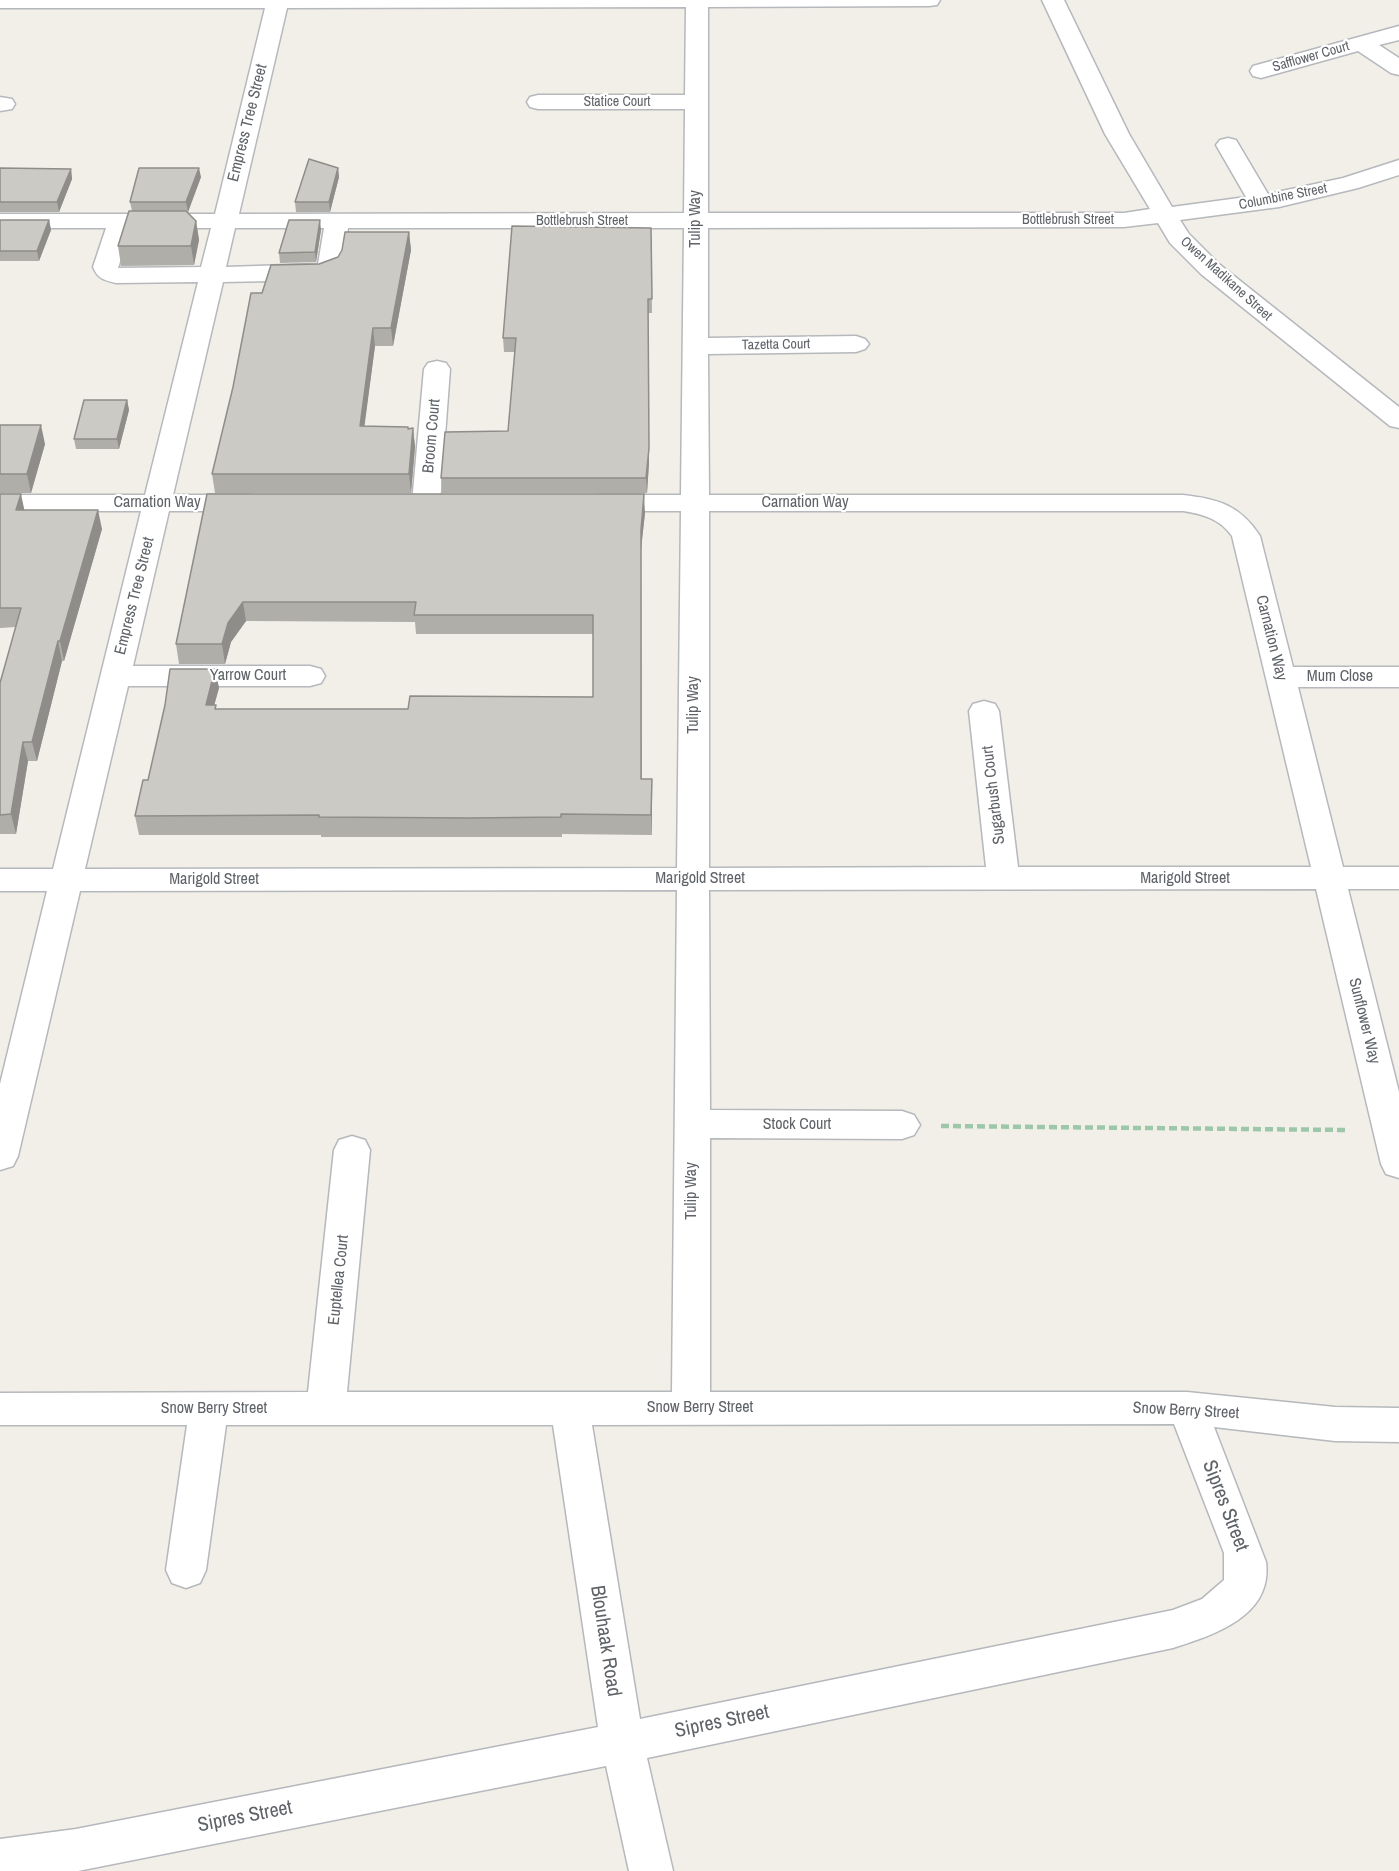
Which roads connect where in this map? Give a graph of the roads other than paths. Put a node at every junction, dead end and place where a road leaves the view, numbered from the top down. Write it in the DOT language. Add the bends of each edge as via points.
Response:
graph roads {
  1 [pos="476,0"];
  2 [pos="929,0"];
  3 [pos="1053,0"];
  4 [pos="278,1"];
  5 [pos="879,1"];
  6 [pos="0,2"];
  7 [pos="697,2"];
  8 [pos="1399,33"];
  9 [pos="1361,43"];
  10 [pos="1399,68"];
  11 [pos="1261,71"];
  12 [pos="538,102"];
  13 [pos="696,102"];
  14 [pos="1228,145"];
  15 [pos="1399,167"];
  16 [pos="1260,203"];
  17 [pos="1163,214"];
  18 [pos="696,220"];
  19 [pos="0,221"];
  20 [pos="121,221"];
  21 [pos="224,221"];
  22 [pos="337,221"];
  23 [pos="212,275"];
  24 [pos="856,344"];
  25 [pos="695,346"];
  26 [pos="437,369"];
  27 [pos="1399,420"];
  28 [pos="0,503"];
  29 [pos="157,503"];
  30 [pos="274,503"];
  31 [pos="426,503"];
  32 [pos="578,503"];
  33 [pos="695,503"];
  34 [pos="115,676"];
  35 [pos="310,676"];
  36 [pos="1280,677"];
  37 [pos="1399,677"];
  38 [pos="984,711"];
  39 [pos="1399,878"];
  40 [pos="694,879"];
  41 [pos="1003,879"];
  42 [pos="1329,879"];
  43 [pos="0,880"];
  44 [pos="66,880"];
  45 [pos="692,1124"];
  46 [pos="902,1125"];
  47 [pos="352,1150"];
  48 [pos="0,1156"];
  49 [pos="1399,1164"];
  50 [pos="691,1408"];
  51 [pos="1187,1408"];
  52 [pos="0,1409"];
  53 [pos="209,1409"];
  54 [pos="326,1409"];
  55 [pos="570,1409"];
  56 [pos="1399,1425"];
  57 [pos="186,1570"];
  58 [pos="622,1743"];
  59 [pos="0,1861"];
  60 [pos="651,1871"];
  1 -- 4 [label="street"];
  1 -- 7 [label="street"];
  2 -- 5 [label="street"];
  3 -- 17 [label="street, Owen Madikane Street" via="1117,134"];
  4 -- 6 [label="street"];
  4 -- 21 [label="street, Empress Tree Street"];
  5 -- 7 [label="street"];
  7 -- 13 [label="street, Tulip Way"];
  8 -- 9 [label="street, Safflower Court"];
  9 -- 10 [label="street, Safflower Court"];
  9 -- 11 [label="street, Safflower Court"];
  12 -- 13 [label="street, Statice Court"];
  13 -- 18 [label="street, Tulip Way"];
  14 -- 16 [label="street"];
  15 -- 16 [label="street, Columbine Street" via="1313,193"];
  16 -- 17 [label="street, Columbine Street"];
  17 -- 18 [label="street, Bottlebrush Street" via="1124,220"];
  17 -- 27 [label="street, Owen Madikane Street" via="1179,238 1210,269"];
  18 -- 22 [label="street, Bottlebrush Street"];
  18 -- 25 [label="street, Tulip Way"];
  19 -- 20 [label="street, Bottlebrush Street"];
  20 -- 21 [label="street, Bottlebrush Street"];
  20 -- 23 [label="street" via="105,267 108,273"];
  21 -- 22 [label="street, Bottlebrush Street"];
  21 -- 23 [label="street, Empress Tree Street"];
  22 -- 23 [label="street" via="330,268 321,273"];
  23 -- 29 [label="street, Empress Tree Street"];
  24 -- 25 [label="street, Tazetta Court"];
  25 -- 33 [label="street, Tulip Way"];
  26 -- 31 [label="street, Broom Court"];
  28 -- 29 [label="street, Carnation Way"];
  29 -- 30 [label="street, Carnation Way"];
  29 -- 34 [label="street, Empress Tree Street"];
  32 -- 33 [label="street, Carnation Way"];
  33 -- 36 [label="street, Carnation Way" via="1183,503 1217,510 1230,517 1246,536"];
  33 -- 40 [label="street, Tulip Way"];
  34 -- 35 [label="street, Yarrow Court"];
  34 -- 44 [label="street, Empress Tree Street"];
  36 -- 37 [label="street, Mum Close"];
  36 -- 42 [label="street, Carnation Way"];
  38 -- 41 [label="street, Sugarbush Court"];
  39 -- 42 [label="street, Marigold Street"];
  40 -- 41 [label="street, Marigold Street"];
  40 -- 44 [label="street, Marigold Street"];
  40 -- 45 [label="street, Tulip Way"];
  41 -- 42 [label="street, Marigold Street"];
  42 -- 49 [label="street, Sunflower Way"];
  43 -- 44 [label="street, Marigold Street"];
  44 -- 48 [label="street, Empress Tree Street"];
  45 -- 46 [label="street, Stock Court"];
  45 -- 50 [label="street, Tulip Way"];
  47 -- 54 [label="street, Euptellea Court"];
  50 -- 51 [label="street, Snow Berry Street"];
  50 -- 55 [label="street, Snow Berry Street"];
  51 -- 56 [label="street, Snow Berry Street" via="1335,1424"];
  51 -- 58 [label="street, Sipres Street" via="1244,1553 1246,1577 1239,1594 1223,1608 1173,1629"];
  52 -- 53 [label="street, Snow Berry Street"];
  53 -- 54 [label="street, Snow Berry Street"];
  53 -- 57 [label="street"];
  54 -- 55 [label="street, Snow Berry Street"];
  55 -- 58 [label="street, Blouhaak Road"];
  58 -- 59 [label="street, Sipres Street" via="76,1850"];
  58 -- 60 [label="street, Blouhaak Road"];
}
